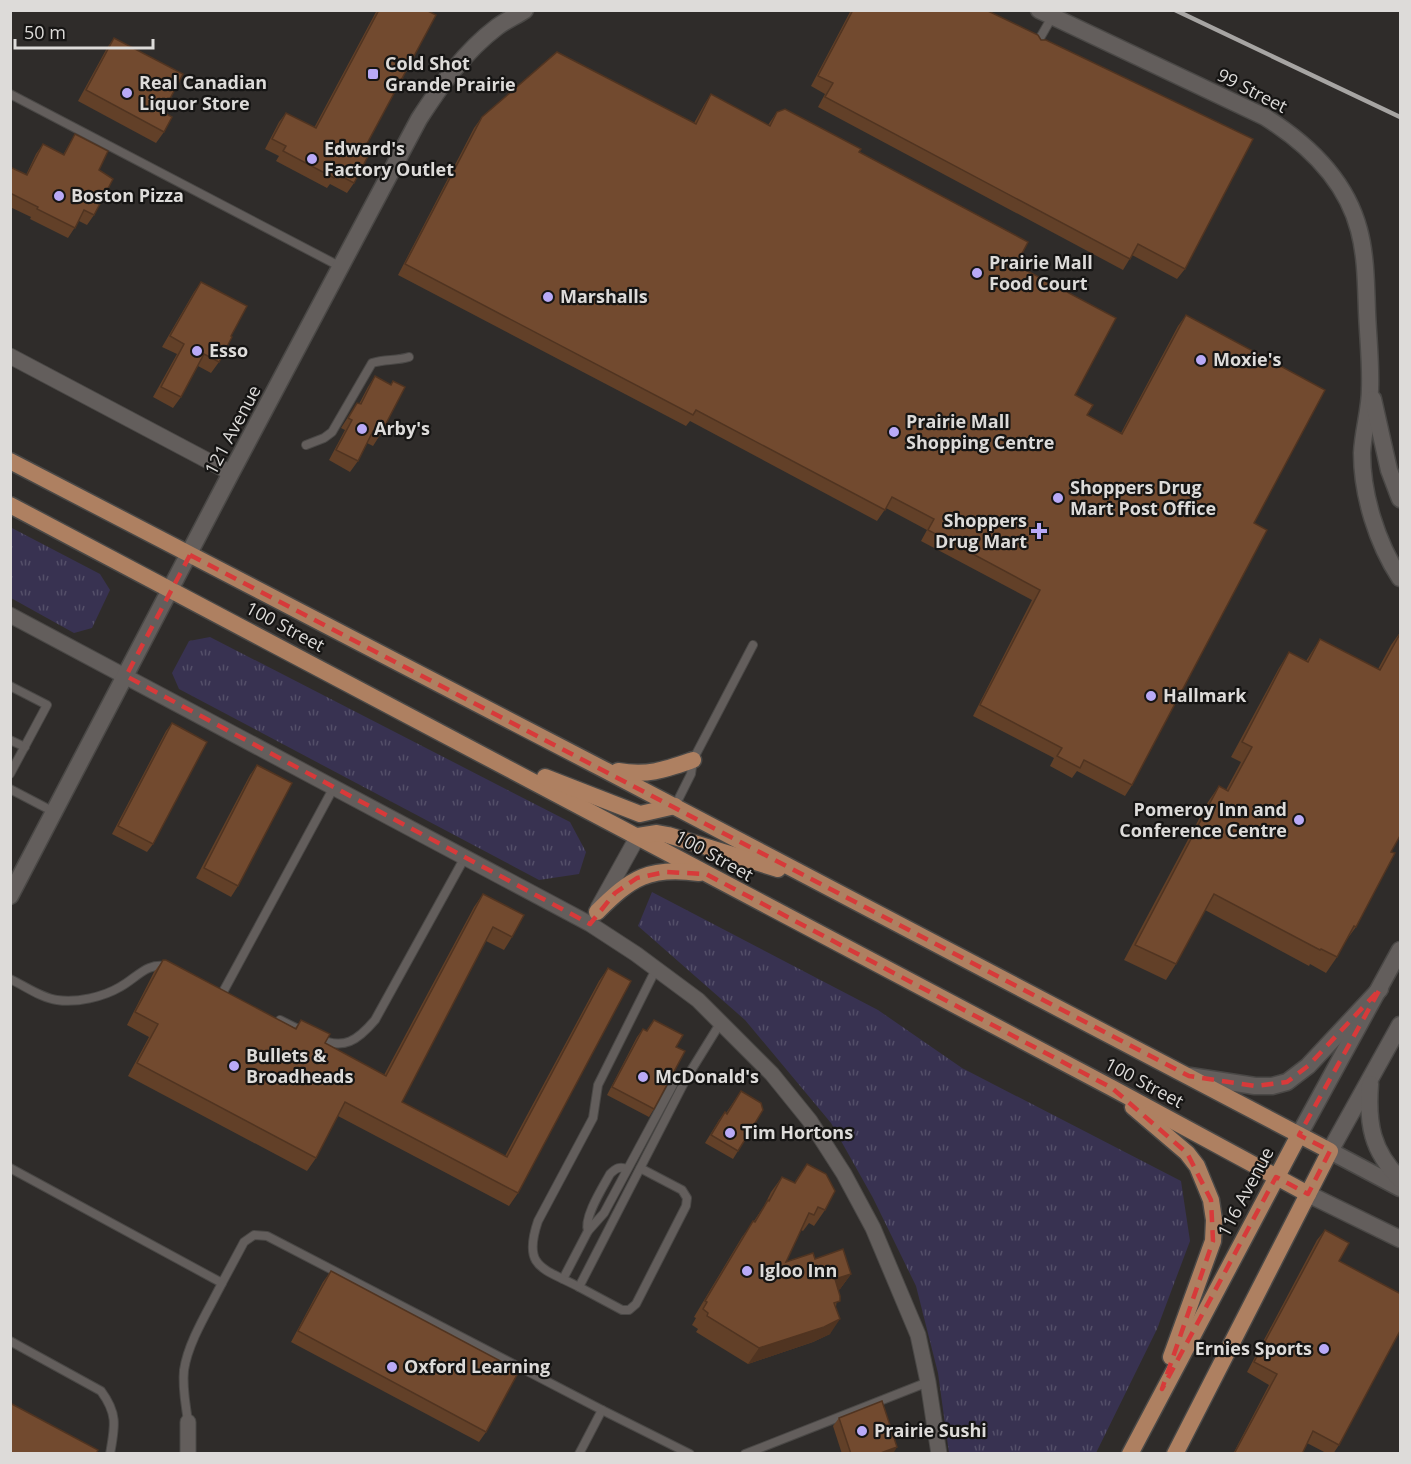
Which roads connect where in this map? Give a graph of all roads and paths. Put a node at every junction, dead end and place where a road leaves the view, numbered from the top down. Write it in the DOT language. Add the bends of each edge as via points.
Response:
graph roads {
  1 [pos="525,10"];
  2 [pos="1045,14"];
  3 [pos="1036,45"];
  4 [pos="10,94"];
  5 [pos="342,267"];
  6 [pos="10,356"];
  7 [pos="408,357"];
  8 [pos="1370,390"];
  9 [pos="306,445"];
  10 [pos="10,461"];
  11 [pos="231,473"];
  12 [pos="1401,499"];
  13 [pos="10,504"];
  14 [pos="190,555"];
  15 [pos="1401,578"];
  16 [pos="172,589"];
  17 [pos="10,615"];
  18 [pos="753,645"];
  19 [pos="126,676"];
  20 [pos="10,686"];
  21 [pos="10,740"];
  22 [pos="25,747"];
  23 [pos="480,753"];
  24 [pos="693,760"];
  25 [pos="603,769"];
  26 [pos="10,774"];
  27 [pos="334,787"];
  28 [pos="10,789"];
  29 [pos="675,806"];
  30 [pos="55,813"];
  31 [pos="638,836"];
  32 [pos="465,857"];
  33 [pos="706,874"];
  34 [pos="816,881"];
  35 [pos="10,896"];
  36 [pos="593,918"];
  37 [pos="1401,950"];
  38 [pos="177,969"];
  39 [pos="656,969"];
  40 [pos="10,979"];
  41 [pos="214,988"];
  42 [pos="1380,989"];
  43 [pos="223,992"];
  44 [pos="234,997"];
  45 [pos="274,1017"];
  46 [pos="721,1022"];
  47 [pos="1401,1025"];
  48 [pos="1189,1076"];
  49 [pos="687,1077"];
  50 [pos="1370,1080"];
  51 [pos="1112,1088"];
  52 [pos="1299,1135"];
  53 [pos="1330,1151"];
  54 [pos="10,1168"];
  55 [pos="640,1168"];
  56 [pos="627,1169"];
  57 [pos="1276,1177"];
  58 [pos="1401,1179"];
  59 [pos="1401,1188"];
  60 [pos="1308,1194"];
  61 [pos="588,1231"];
  62 [pos="1401,1239"];
  63 [pos="563,1279"];
  64 [pos="222,1283"];
  65 [pos="579,1287"];
  66 [pos="10,1341"];
  67 [pos="928,1382"];
  68 [pos="1162,1389"];
  69 [pos="602,1410"];
  70 [pos="188,1422"];
  71 [pos="110,1454"];
  72 [pos="188,1454"];
  73 [pos="579,1454"];
  74 [pos="690,1454"];
  75 [pos="745,1454"];
  76 [pos="939,1454"];
  77 [pos="1130,1454"];
  78 [pos="1174,1454"];
  1 -- 5 [label="street, 121 Avenue" via="498,27 445,80 419,119"];
  2 -- 3 [label="lane"];
  2 -- 8 [label="street, 99 Street" via="1265,117 1292,134 1318,159 1343,188 1360,231"];
  4 -- 5 [label="lane"];
  5 -- 11 [label="street, 121 Avenue"];
  6 -- 11 [label="street"];
  7 -- 9 [label="lane" via="372,363 332,432"];
  8 -- 12 [label="street, 99 Street" via="1389,470"];
  8 -- 15 [label="street, 99 Street" via="1362,452 1364,477 1381,540"];
  10 -- 14 [label="main road, 100 Street"];
  11 -- 14 [label="street, 121 Avenue"];
  13 -- 16 [label="main road, 100 Street"];
  14 -- 16 [label="street, 121 Avenue"];
  14 -- 25 [label="main road, 100 Street"];
  16 -- 19 [label="street, 121 Avenue"];
  16 -- 23 [label="main road, 100 Street"];
  17 -- 19 [label="street"];
  18 -- 24 [label="lane"];
  19 -- 27 [label="street"];
  19 -- 30 [label="street, 121 Avenue"];
  20 -- 22 [label="lane" via="47,705"];
  21 -- 22 [label="lane"];
  22 -- 26 [label="lane"];
  23 -- 29 [label="main road" via="640,814"];
  23 -- 31 [label="main road, 100 Street"];
  24 -- 25 [label="main road" via="639,774"];
  24 -- 29 [label="lane" via="691,774"];
  25 -- 29 [label="main road, 100 Street"];
  27 -- 32 [label="street"];
  27 -- 43 [label="lane"];
  28 -- 30 [label="lane"];
  29 -- 34 [label="main road, 100 Street"];
  30 -- 35 [label="street, 121 Avenue"];
  31 -- 33 [label="main road, 100 Street"];
  31 -- 34 [label="main road" via="668,835"];
  31 -- 36 [label="street"];
  32 -- 36 [label="street"];
  32 -- 45 [label="lane" via="375,1020 355,1040 325,1042"];
  33 -- 36 [label="main road" via="665,872 637,878"];
  33 -- 51 [label="main road, 100 Street"];
  34 -- 48 [label="main road, 100 Street"];
  36 -- 39 [label="street"];
  37 -- 42 [label="street, 116 Avenue"];
  38 -- 40 [label="lane" via="162,965 143,969 109,993 75,1001 44,996"];
  39 -- 46 [label="street"];
  39 -- 63 [label="lane" via="598,1085 593,1118 532,1238 534,1260"];
  41 -- 43 [label="lane"];
  42 -- 48 [label="street" via="1308,1066 1287,1082 1255,1086"];
  42 -- 52 [label="street, 116 Avenue"];
  43 -- 44 [label="lane"];
  46 -- 49 [label="lane"];
  46 -- 67 [label="street" via="772,1074 810,1121 844,1174 873,1228 918,1335"];
  47 -- 50 [label="street"];
  48 -- 52 [label="main road, 100 Street"];
  49 -- 55 [label="lane"];
  49 -- 56 [label="lane" via="676,1079"];
  50 -- 53 [label="street"];
  50 -- 58 [label="street" via="1368,1112 1372,1135 1381,1156"];
  51 -- 57 [label="main road, 100 Street"];
  51 -- 68 [label="main road" via="1187,1153 1211,1200 1213,1241 1177,1336"];
  52 -- 53 [label="main road, 100 Street"];
  52 -- 57 [label="main road, 116 Avenue"];
  53 -- 59 [label="street, 100 Street"];
  53 -- 60 [label="main road"];
  54 -- 64 [label="lane"];
  55 -- 65 [label="lane"];
  55 -- 65 [label="lane" via="682,1190 687,1197 636,1304 622,1310"];
  56 -- 61 [label="lane" via="604,1213"];
  56 -- 61 [label="lane" via="616,1168 610,1174 590,1214"];
  57 -- 60 [label="main road, 100 Street"];
  57 -- 68 [label="main road, 116 Avenue"];
  60 -- 62 [label="street, 100 Street"];
  60 -- 78 [label="main road"];
  61 -- 63 [label="lane"];
  63 -- 65 [label="lane"];
  64 -- 69 [label="lane" via="244,1242 254,1235 267,1236"];
  64 -- 70 [label="lane" via="188,1352 184,1393"];
  66 -- 71 [label="lane" via="102,1390 115,1421"];
  67 -- 75 [label="lane"];
  67 -- 76 [label="street"];
  68 -- 77 [label="main road, 116 Avenue"];
  69 -- 73 [label="lane"];
  69 -- 74 [label="lane"];
  70 -- 72 [label="street"];
}
